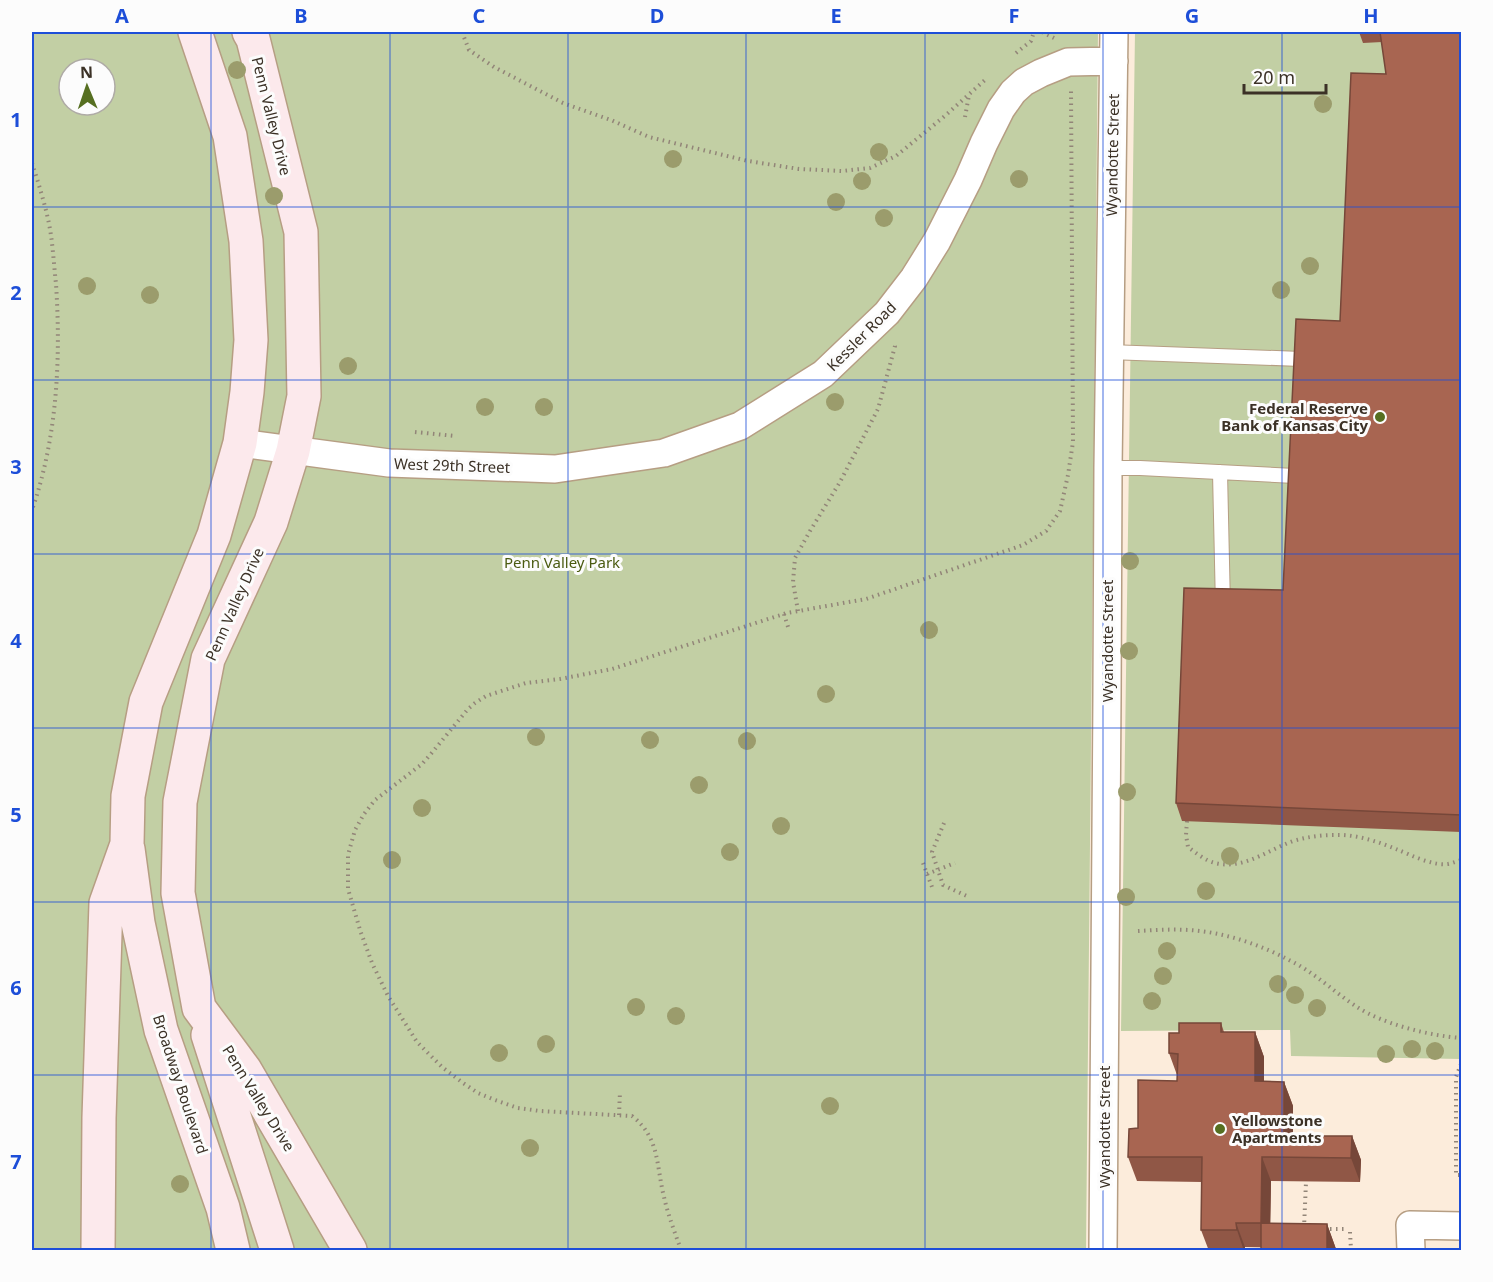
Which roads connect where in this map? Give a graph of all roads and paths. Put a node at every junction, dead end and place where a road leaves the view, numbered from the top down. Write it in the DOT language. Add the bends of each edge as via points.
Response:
graph roads {
  1 [pos="195,32"];
  2 [pos="249,32"];
  3 [pos="462,32"];
  4 [pos="1034,32"];
  5 [pos="1042,32"];
  6 [pos="1114,32"];
  7 [pos="1014,55"];
  8 [pos="1114,61"];
  9 [pos="1068,62"];
  10 [pos="990,76"];
  11 [pos="32,163"];
  12 [pos="887,313"];
  13 [pos="1109,352"];
  14 [pos="1301,359"];
  15 [pos="415,432"];
  16 [pos="462,436"];
  17 [pos="240,443"];
  18 [pos="293,451"];
  19 [pos="664,453"];
  20 [pos="1108,468"];
  21 [pos="1220,472"];
  22 [pos="1295,476"];
  23 [pos="32,510"];
  24 [pos="1223,606"];
  25 [pos="798,611"];
  26 [pos="784,614"];
  27 [pos="789,630"];
  28 [pos="1187,821"];
  29 [pos="944,823"];
  30 [pos="127,844"];
  31 [pos="1461,860"];
  32 [pos="923,863"];
  33 [pos="955,864"];
  34 [pos="938,870"];
  35 [pos="927,874"];
  36 [pos="932,887"];
  37 [pos="969,897"];
  38 [pos="1138,931"];
  39 [pos="199,1008"];
  40 [pos="1461,1038"];
  41 [pos="1461,1052"];
  42 [pos="620,1092"];
  43 [pos="619,1114"];
  44 [pos="1461,1175"];
  45 [pos="1306,1182"];
  46 [pos="1461,1226"];
  47 [pos="98,1251"];
  48 [pos="233,1251"];
  49 [pos="277,1251"];
  50 [pos="350,1251"];
  51 [pos="681,1251"];
  52 [pos="1103,1251"];
  53 [pos="1351,1251"];
  54 [pos="1411,1251"];
  1 -- 17 [label="main road" via="230,136 246,241 251,340"];
  2 -- 18 [label="main road, Penn Valley Drive" via="301,232 304,396"];
  3 -- 10 [label="path" via="470,50 486,62 564,104 649,137 799,169 870,168 897,156"];
  4 -- 7 [label="path"];
  5 -- 9 [label="path" via="1056,39"];
  6 -- 8 [label="street, Wyandotte Street"];
  8 -- 9 [label="street"];
  8 -- 13 [label="street, Wyandotte Street"];
  9 -- 12 [label="street, Kessler Road" via="1024,82 1013,92 937,241"];
  9 -- 25 [label="path" via="1072,442 1060,511 1046,531 1023,545 866,599"];
  11 -- 23 [label="path" via="50,230 58,346 53,426"];
  12 -- 19 [label="street, Kessler Road" via="823,374 740,426"];
  12 -- 25 [label="path" via="895,346 878,409 795,558 793,582"];
  13 -- 14 [label="lane"];
  13 -- 20 [label="street, Wyandotte Street"];
  15 -- 16 [label="path"];
  17 -- 18 [label="street, West 29th Street"];
  17 -- 30 [label="main road" via="214,535 146,702 128,796"];
  18 -- 19 [label="street, West 29th Street" via="389,464 555,469"];
  18 -- 39 [label="main road, Penn Valley Drive" via="271,522 208,659 180,802 178,893"];
  20 -- 21 [label="lane"];
  20 -- 52 [label="street, Wyandotte Street"];
  21 -- 22 [label="lane"];
  21 -- 24 [label="lane"];
  25 -- 26 [label="path"];
  26 -- 27 [label="path"];
  26 -- 43 [label="path" via="612,669 526,683 486,696 468,709 422,764 375,800 355,830 347,873 360,930 388,996 428,1054 478,1093 510,1106"];
  28 -- 31 [label="path" via="1188,847 1215,863 1246,861 1306,837 1335,835 1372,840 1432,862 1447,864"];
  29 -- 34 [label="path" via="932,852"];
  30 -- 47 [label="main road" via="106,903"];
  30 -- 48 [label="main road, Broadway Boulevard" via="138,923 161,1030 223,1209"];
  32 -- 35 [label="path"];
  33 -- 34 [label="path"];
  34 -- 35 [label="path"];
  34 -- 37 [label="path" via="944,885"];
  35 -- 36 [label="path"];
  38 -- 40 [label="path" via="1189,930 1252,944 1290,960 1380,1019 1442,1037"];
  39 -- 49 [label="main road"];
  39 -- 50 [label="main road, Penn Valley Drive" via="245,1070"];
  41 -- 44 [label="path" via="1456,1077 1455,1175"];
  42 -- 43 [label="path"];
  43 -- 51 [label="path" via="632,1116 651,1137"];
  45 -- 53 [label="path" via="1304,1228 1348,1230"];
  46 -- 54 [label="street" via="1410,1226"];
}
